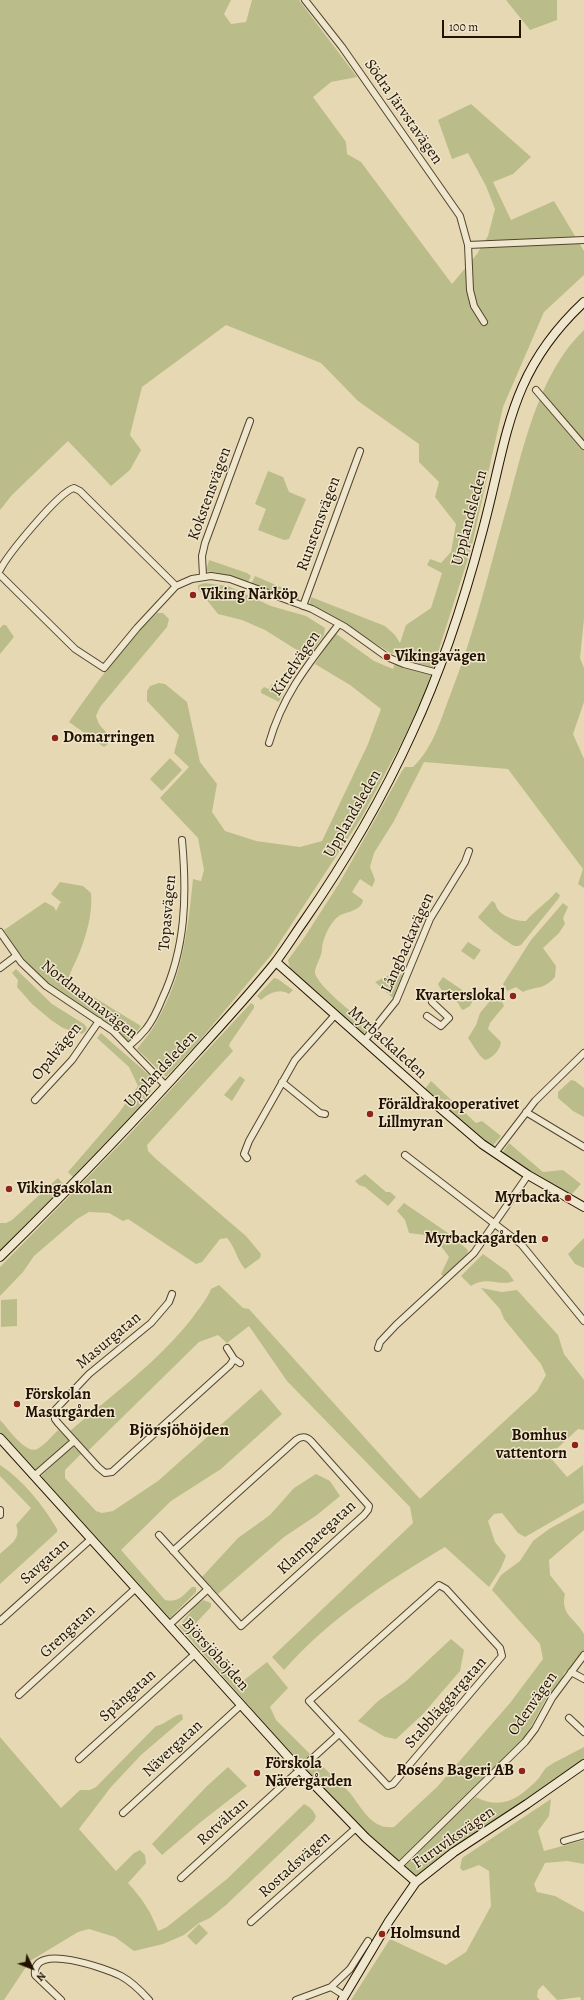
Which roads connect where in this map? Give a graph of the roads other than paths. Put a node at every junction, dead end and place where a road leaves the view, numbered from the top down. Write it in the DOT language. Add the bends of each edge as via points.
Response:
graph roads {
  1 [pos="305,0"];
  2 [pos="584,240"];
  3 [pos="468,245"];
  4 [pos="584,302"];
  5 [pos="484,322"];
  6 [pos="536,390"];
  7 [pos="250,421"];
  8 [pos="584,446"];
  9 [pos="360,451"];
  10 [pos="0,570"];
  11 [pos="0,575"];
  12 [pos="203,576"];
  13 [pos="176,586"];
  14 [pos="303,606"];
  15 [pos="339,624"];
  16 [pos="438,673"];
  17 [pos="269,743"];
  18 [pos="182,840"];
  19 [pos="469,851"];
  20 [pos="0,932"];
  21 [pos="16,956"];
  22 [pos="276,962"];
  23 [pos="0,968"];
  24 [pos="432,1002"];
  25 [pos="335,1015"];
  26 [pos="427,1016"];
  27 [pos="99,1020"];
  28 [pos="364,1041"];
  29 [pos="129,1046"];
  30 [pos="584,1053"];
  31 [pos="282,1082"];
  32 [pos="166,1086"];
  33 [pos="35,1100"];
  34 [pos="526,1112"];
  35 [pos="324,1114"];
  36 [pos="584,1147"];
  37 [pos="495,1153"];
  38 [pos="405,1155"];
  39 [pos="247,1158"];
  40 [pos="528,1175"];
  41 [pos="584,1207"];
  42 [pos="495,1224"];
  43 [pos="0,1257"];
  44 [pos="172,1294"];
  45 [pos="584,1321"];
  46 [pos="227,1348"];
  47 [pos="378,1348"];
  48 [pos="234,1359"];
  49 [pos="240,1363"];
  50 [pos="0,1438"];
  51 [pos="74,1441"];
  52 [pos="34,1476"];
  53 [pos="0,1510"];
  54 [pos="0,1516"];
  55 [pos="159,1535"];
  56 [pos="91,1538"];
  57 [pos="173,1551"];
  58 [pos="136,1588"];
  59 [pos="208,1589"];
  60 [pos="0,1621"];
  61 [pos="169,1625"];
  62 [pos="195,1654"];
  63 [pos="584,1655"];
  64 [pos="571,1672"];
  65 [pos="584,1679"];
  66 [pos="19,1695"];
  67 [pos="241,1704"];
  68 [pos="569,1718"];
  69 [pos="584,1732"];
  70 [pos="339,1734"];
  71 [pos="79,1759"];
  72 [pos="584,1764"];
  73 [pos="300,1770"];
  74 [pos="123,1813"];
  75 [pos="356,1828"];
  76 [pos="584,1835"];
  77 [pos="564,1841"];
  78 [pos="398,1867"];
  79 [pos="181,1878"];
  80 [pos="416,1882"];
  81 [pos="251,1922"];
  82 [pos="368,1941"];
  83 [pos="331,1987"];
  84 [pos="343,1998"];
  85 [pos="61,2000"];
  86 [pos="149,2000"];
  87 [pos="296,2000"];
  1 -- 3 [label="street, Södra Järvstavägen" via="342,47 456,210"];
  2 -- 3 [label="street"];
  3 -- 5 [label="street, Södra Järvstavägen" via="470,290 474,306"];
  4 -- 16 [label="street, Upplandsleden" via="564,320 544,346 516,399 483,531"];
  6 -- 8 [label="street"];
  7 -- 12 [label="street, Kokstensvägen" via="205,543"];
  9 -- 14 [label="street, Runstensvägen"];
  10 -- 13 [label="street" via="41,517 66,492 74,488"];
  11 -- 13 [label="street" via="75,649 104,668"];
  12 -- 13 [label="street"];
  12 -- 14 [label="street" via="226,578"];
  14 -- 15 [label="street"];
  15 -- 16 [label="street" via="394,660"];
  15 -- 17 [label="street, Kittelvägen" via="290,690 278,714"];
  16 -- 22 [label="street, Upplandsleden" via="395,768 362,831 322,896"];
  18 -- 29 [label="street, Topasvägen" via="185,899 176,960 166,992 155,1015"];
  19 -- 28 [label="street, Långbackavägen" via="465,862 430,919 396,1002"];
  20 -- 21 [label="street, Nordmannavägen"];
  21 -- 23 [label="street"];
  21 -- 27 [label="street, Nordmannavägen" via="46,986"];
  22 -- 25 [label="street, Myrbackaleden"];
  22 -- 32 [label="street, Upplandsleden"];
  24 -- 26 [label="street" via="449,1018 441,1026"];
  25 -- 28 [label="street, Myrbackaleden"];
  25 -- 31 [label="street" via="295,1060"];
  27 -- 29 [label="street, Nordmannavägen"];
  27 -- 33 [label="street, Opalvägen" via="72,1060"];
  28 -- 37 [label="street, Myrbackaleden" via="457,1124"];
  29 -- 32 [label="street, Nordmannavägen"];
  30 -- 34 [label="street" via="557,1077"];
  31 -- 35 [label="street"];
  31 -- 39 [label="street" via="249,1141 244,1154"];
  32 -- 43 [label="street, Upplandsleden"];
  34 -- 36 [label="street"];
  34 -- 37 [label="street"];
  37 -- 40 [label="street, Myrbackaleden"];
  38 -- 42 [label="street"];
  40 -- 41 [label="street, Myrbackaleden"];
  40 -- 42 [label="street"];
  42 -- 45 [label="street" via="525,1248"];
  42 -- 47 [label="street" via="468,1260 396,1325 380,1342"];
  44 -- 51 [label="street, Masurgatan" via="169,1302 151,1323 89,1374 57,1407 55,1419"];
  46 -- 48 [label="street"];
  48 -- 49 [label="street"];
  48 -- 51 [label="street" via="112,1472 103,1472"];
  50 -- 52 [label="street, Björsjöhöjden"];
  51 -- 52 [label="street"];
  52 -- 56 [label="street, Björsjöhöjden"];
  53 -- 54 [label="street"];
  55 -- 57 [label="street"];
  56 -- 58 [label="street, Björsjöhöjden"];
  56 -- 60 [label="street, Savgatan"];
  57 -- 59 [label="street, Klamparegatan"];
  57 -- 59 [label="street, Klamparegatan" via="303,1434 366,1501 368,1510 241,1626"];
  58 -- 61 [label="street, Björsjöhöjden"];
  58 -- 66 [label="street, Grengatan"];
  59 -- 61 [label="street"];
  61 -- 62 [label="street, Björsjöhöjden"];
  62 -- 67 [label="street, Björsjöhöjden"];
  62 -- 71 [label="street, Spångatan"];
  63 -- 64 [label="street, Odenvägen"];
  64 -- 65 [label="street"];
  64 -- 78 [label="street, Odenvägen" via="525,1742"];
  67 -- 73 [label="street, Björsjöhöjden"];
  67 -- 74 [label="street, Nävergatan"];
  68 -- 69 [label="street"];
  70 -- 70 [label="street, Stabbläggargatan" via="309,1701 437,1586 446,1588 501,1650 502,1656 499,1661 392,1785 385,1784"];
  70 -- 73 [label="street"];
  72 -- 80 [label="street, Furuviksvägen" via="454,1852"];
  73 -- 75 [label="street, Björsjöhöjden"];
  73 -- 79 [label="street, Rotvältan"];
  75 -- 78 [label="street, Björsjöhöjden"];
  75 -- 81 [label="street, Rostadsvägen"];
  76 -- 77 [label="street"];
  78 -- 80 [label="street, Björsjöhöjden"];
  80 -- 84 [label="street, Furuviksvägen" via="389,1921"];
  82 -- 83 [label="street" via="350,1969"];
  83 -- 84 [label="street"];
  83 -- 87 [label="street"];
  85 -- 86 [label="street" via="35,1975 37,1966 43,1960 63,1959 102,1968 128,1981"];
}
